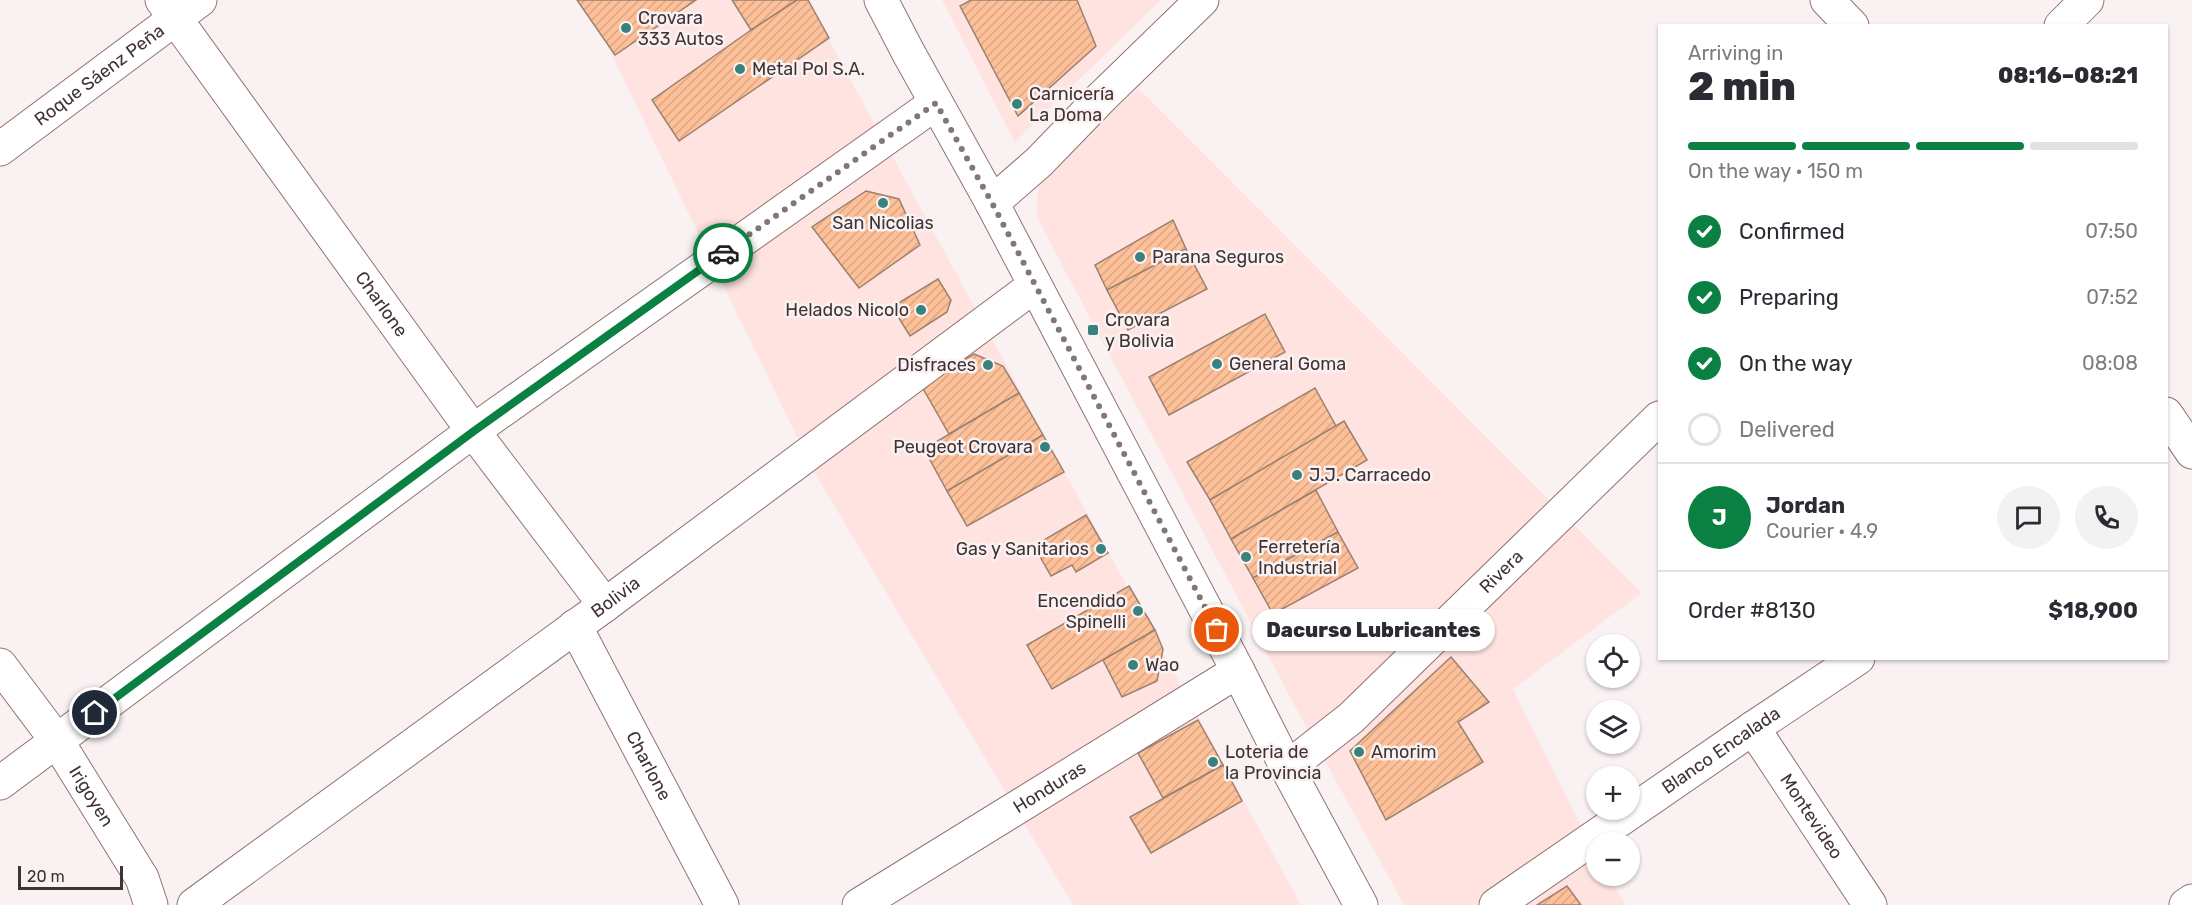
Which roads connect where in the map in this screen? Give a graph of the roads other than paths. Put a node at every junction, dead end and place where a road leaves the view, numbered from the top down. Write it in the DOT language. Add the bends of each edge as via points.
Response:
graph roads {
  1 [pos="881,0"];
  2 [pos="1202,0"];
  3 [pos="1827,0"];
  4 [pos="2087,0"];
  5 [pos="179,6"];
  6 [pos="1850,24"];
  7 [pos="2063,24"];
  8 [pos="936,103"];
  9 [pos="0,149"];
  10 [pos="992,203"];
  11 [pos="1034,286"];
  12 [pos="2168,418"];
  13 [pos="1658,419"];
  14 [pos="474,431"];
  15 [pos="2184,447"];
  16 [pos="604,605"];
  17 [pos="575,626"];
  18 [pos="1855,660"];
  19 [pos="0,665"];
  20 [pos="1238,670"];
  21 [pos="1753,728"];
  22 [pos="57,741"];
  23 [pos="1287,768"];
  24 [pos="0,783"];
  25 [pos="2192,901"];
  26 [pos="151,905"];
  27 [pos="194,905"];
  28 [pos="722,905"];
  29 [pos="859,905"];
  30 [pos="1361,905"];
  31 [pos="1496,905"];
  32 [pos="1870,905"];
  33 [pos="2186,905"];
  1 -- 8 [label="street"];
  2 -- 10 [label="street" via="1039,162"];
  3 -- 6 [label="street"];
  4 -- 7 [label="street"];
  5 -- 9 [label="street, Roque Sáenz Peña"];
  5 -- 14 [label="street, Charlone"];
  8 -- 10 [label="street"];
  8 -- 14 [label="street"];
  10 -- 11 [label="street"];
  11 -- 16 [label="street, Bolivia"];
  11 -- 20 [label="street"];
  12 -- 15 [label="street"];
  13 -- 23 [label="street, Rivera" via="1351,718"];
  14 -- 16 [label="street, Charlone"];
  14 -- 22 [label="street"];
  16 -- 17 [label="street, Bolivia"];
  17 -- 27 [label="street, Bolivia"];
  17 -- 28 [label="street, Charlone"];
  18 -- 21 [label="street, Blanco Encalada"];
  19 -- 22 [label="street, Irigoyen"];
  20 -- 23 [label="street"];
  20 -- 29 [label="street, Honduras"];
  21 -- 31 [label="street, Blanco Encalada"];
  21 -- 32 [label="street, Montevideo"];
  22 -- 24 [label="street"];
  22 -- 26 [label="street, Irigoyen" via="141,878"];
  23 -- 30 [label="street"];
  25 -- 33 [label="street"];
}
